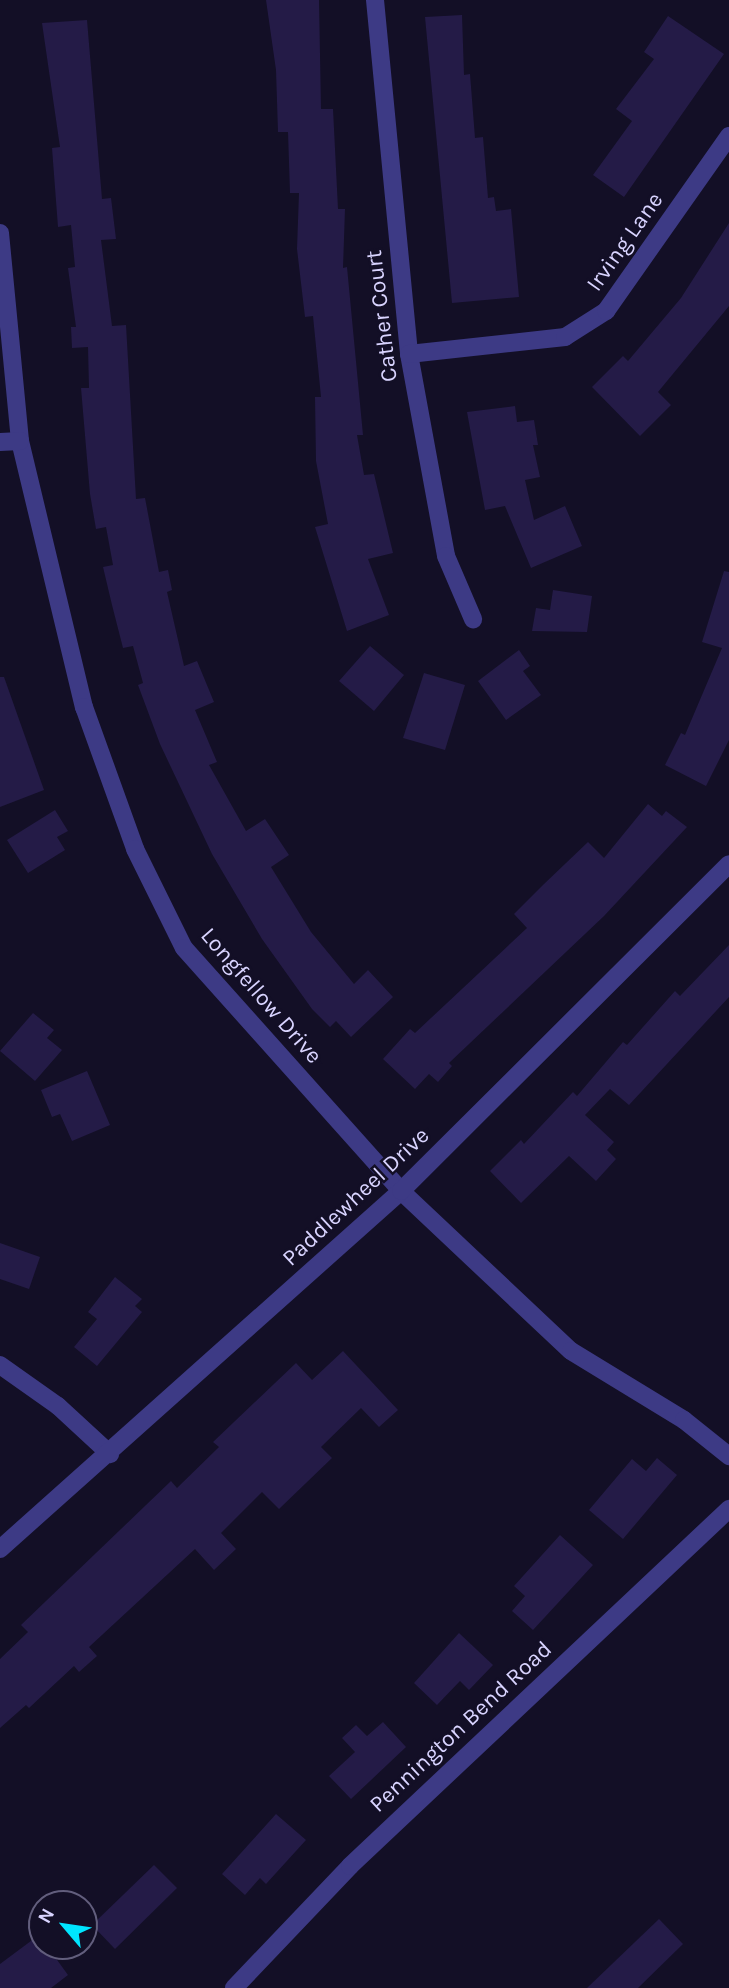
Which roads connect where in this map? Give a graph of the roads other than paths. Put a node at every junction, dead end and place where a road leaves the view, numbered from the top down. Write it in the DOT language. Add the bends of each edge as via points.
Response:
graph roads {
  1 [pos="375,0"];
  2 [pos="729,136"];
  3 [pos="0,233"];
  4 [pos="409,354"];
  5 [pos="20,441"];
  6 [pos="0,442"];
  7 [pos="473,619"];
  8 [pos="729,864"];
  9 [pos="401,1191"];
  10 [pos="0,1366"];
  11 [pos="110,1454"];
  12 [pos="729,1455"];
  13 [pos="729,1508"];
  14 [pos="0,1549"];
  15 [pos="234,1988"];
  1 -- 4 [label="street, Cather Court"];
  2 -- 4 [label="street, Irving Lane" via="606,311 565,337"];
  3 -- 5 [label="street, Longfellow Drive"];
  4 -- 7 [label="street, Cather Court" via="446,556"];
  5 -- 6 [label="street"];
  5 -- 9 [label="street, Longfellow Drive" via="84,708 135,849 184,948"];
  8 -- 9 [label="street, Paddlewheel Drive"];
  9 -- 11 [label="street, Paddlewheel Drive"];
  9 -- 12 [label="street, Longfellow Drive" via="571,1351 684,1420"];
  10 -- 11 [label="street" via="58,1406"];
  11 -- 14 [label="street, Paddlewheel Drive"];
  13 -- 15 [label="street, Pennington Bend Road" via="350,1866"];
}
